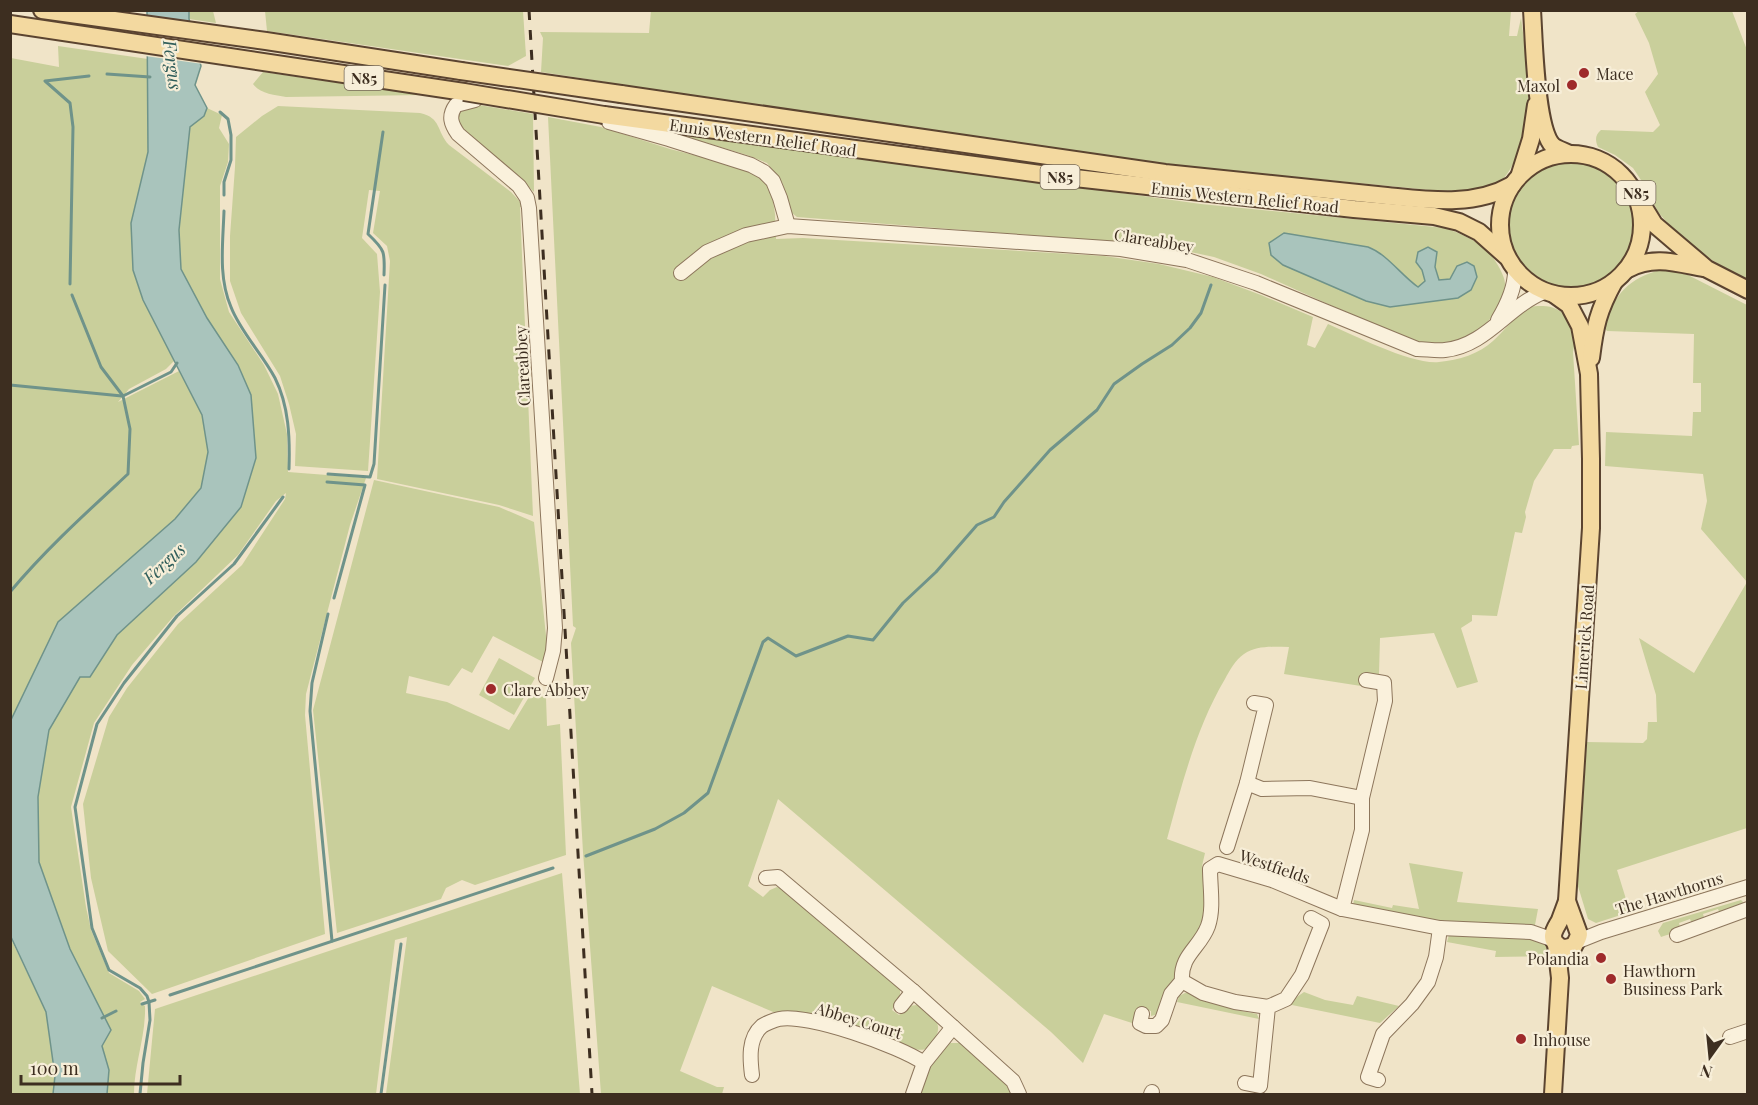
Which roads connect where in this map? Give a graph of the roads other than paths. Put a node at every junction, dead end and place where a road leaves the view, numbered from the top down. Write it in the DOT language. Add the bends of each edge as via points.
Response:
graph roads {
  1 [pos="1532,10"];
  2 [pos="51,12"];
  3 [pos="10,24"];
  4 [pos="469,96"];
  5 [pos="1538,97"];
  6 [pos="607,118"];
  7 [pos="1570,154"];
  8 [pos="1516,179"];
  9 [pos="1637,195"];
  10 [pos="788,226"];
  11 [pos="1506,256"];
  12 [pos="1628,268"];
  13 [pos="1707,269"];
  14 [pos="1515,271"];
  15 [pos="681,273"];
  16 [pos="1614,282"];
  17 [pos="1748,290"];
  18 [pos="1550,294"];
  19 [pos="1494,327"];
  20 [pos="1588,374"];
  21 [pos="546,678"];
  22 [pos="1366,680"];
  23 [pos="1254,703"];
  24 [pos="1246,783"];
  25 [pos="1362,798"];
  26 [pos="1227,847"];
  27 [pos="766,878"];
  28 [pos="1748,886"];
  29 [pos="1342,909"];
  30 [pos="1748,909"];
  31 [pos="1311,918"];
  32 [pos="1440,928"];
  33 [pos="1566,935"];
  34 [pos="1677,935"];
  35 [pos="1182,981"];
  36 [pos="913,991"];
  37 [pos="901,1006"];
  38 [pos="1268,1007"];
  39 [pos="1142,1014"];
  40 [pos="953,1027"];
  41 [pos="1747,1032"];
  42 [pos="1730,1037"];
  43 [pos="924,1063"];
  44 [pos="752,1074"];
  45 [pos="1378,1080"];
  46 [pos="1245,1083"];
  47 [pos="913,1095"];
  48 [pos="1019,1095"];
  49 [pos="1553,1095"];
  1 -- 5 [label="main road"];
  2 -- 8 [label="main road, Ennis Western Relief Road / N85, bridge" via="1165,173 1419,200 1464,200 1498,193"];
  3 -- 4 [label="main road, Ennis Western Relief Road / N85"];
  4 -- 6 [label="main road, Ennis Western Relief Road / N85, bridge"];
  4 -- 21 [label="street, Clareabbey" via="451,112 452,125 519,186 529,208 555,628"];
  5 -- 7 [label="main road" via="1553,146"];
  5 -- 8 [label="main road" via="1531,139"];
  6 -- 10 [label="street" via="764,172 780,198"];
  6 -- 11 [label="main road, Ennis Western Relief Road / N85" via="1048,175 1434,216 1479,231"];
  7 -- 8 [label="main road, N85" via="1541,162"];
  7 -- 9 [label="main road, N85" via="1607,164"];
  8 -- 11 [label="main road, N85" via="1499,221"];
  9 -- 12 [label="main road, N85" via="1643,226 1641,242"];
  9 -- 13 [label="main road, N85" via="1654,224"];
  10 -- 15 [label="street, Clareabbey" via="746,235 707,252"];
  10 -- 19 [label="street, Clareabbey" via="1121,249 1188,260 1256,283 1417,349 1459,347"];
  11 -- 14 [label="main road, N85"];
  12 -- 13 [label="main road, N85" via="1654,260"];
  12 -- 16 [label="main road, N85"];
  13 -- 17 [label="main road, N85"];
  14 -- 18 [label="main road, N85"];
  14 -- 19 [label="street, Clareabbey" via="1515,282"];
  16 -- 18 [label="main road, N85" via="1579,296"];
  16 -- 20 [label="main road" via="1596,321"];
  18 -- 19 [label="street, Clareabbey" via="1530,298"];
  18 -- 20 [label="main road" via="1569,305 1580,326"];
  20 -- 33 [label="main road, Limerick Road" via="1591,528"];
  22 -- 25 [label="street" via="1384,683 1385,701"];
  23 -- 24 [label="street, Westfields" via="1266,705"];
  24 -- 25 [label="street" via="1262,789 1310,788"];
  24 -- 26 [label="street, Westfields"];
  25 -- 29 [label="street" via="1362,830"];
  27 -- 36 [label="street" via="778,877"];
  28 -- 33 [label="street, The Hawthorns" via="1601,932"];
  29 -- 32 [label="street, Westfields"];
  29 -- 35 [label="street, Westfields" via="1272,880 1218,864 1210,869 1209,924 1185,959"];
  30 -- 34 [label="street"];
  31 -- 38 [label="street" via="1322,924 1302,975 1286,999"];
  32 -- 33 [label="street, Westfields"];
  32 -- 45 [label="street" via="1428,982 1383,1034 1368,1077"];
  33 -- 49 [label="main road, Limerick Road" via="1556,957 1560,978"];
  35 -- 38 [label="street" via="1203,993"];
  35 -- 39 [label="street, Westfields" via="1171,994 1156,1026 1140,1023"];
  36 -- 37 [label="street, Abbey Court"];
  36 -- 40 [label="street"];
  38 -- 46 [label="street" via="1260,1086"];
  40 -- 43 [label="street"];
  40 -- 48 [label="street" via="1013,1081"];
  41 -- 42 [label="street"];
  43 -- 44 [label="street, Abbey Court" via="912,1054 823,1023 779,1019 762,1026 753,1041"];
  43 -- 47 [label="street"];
}
